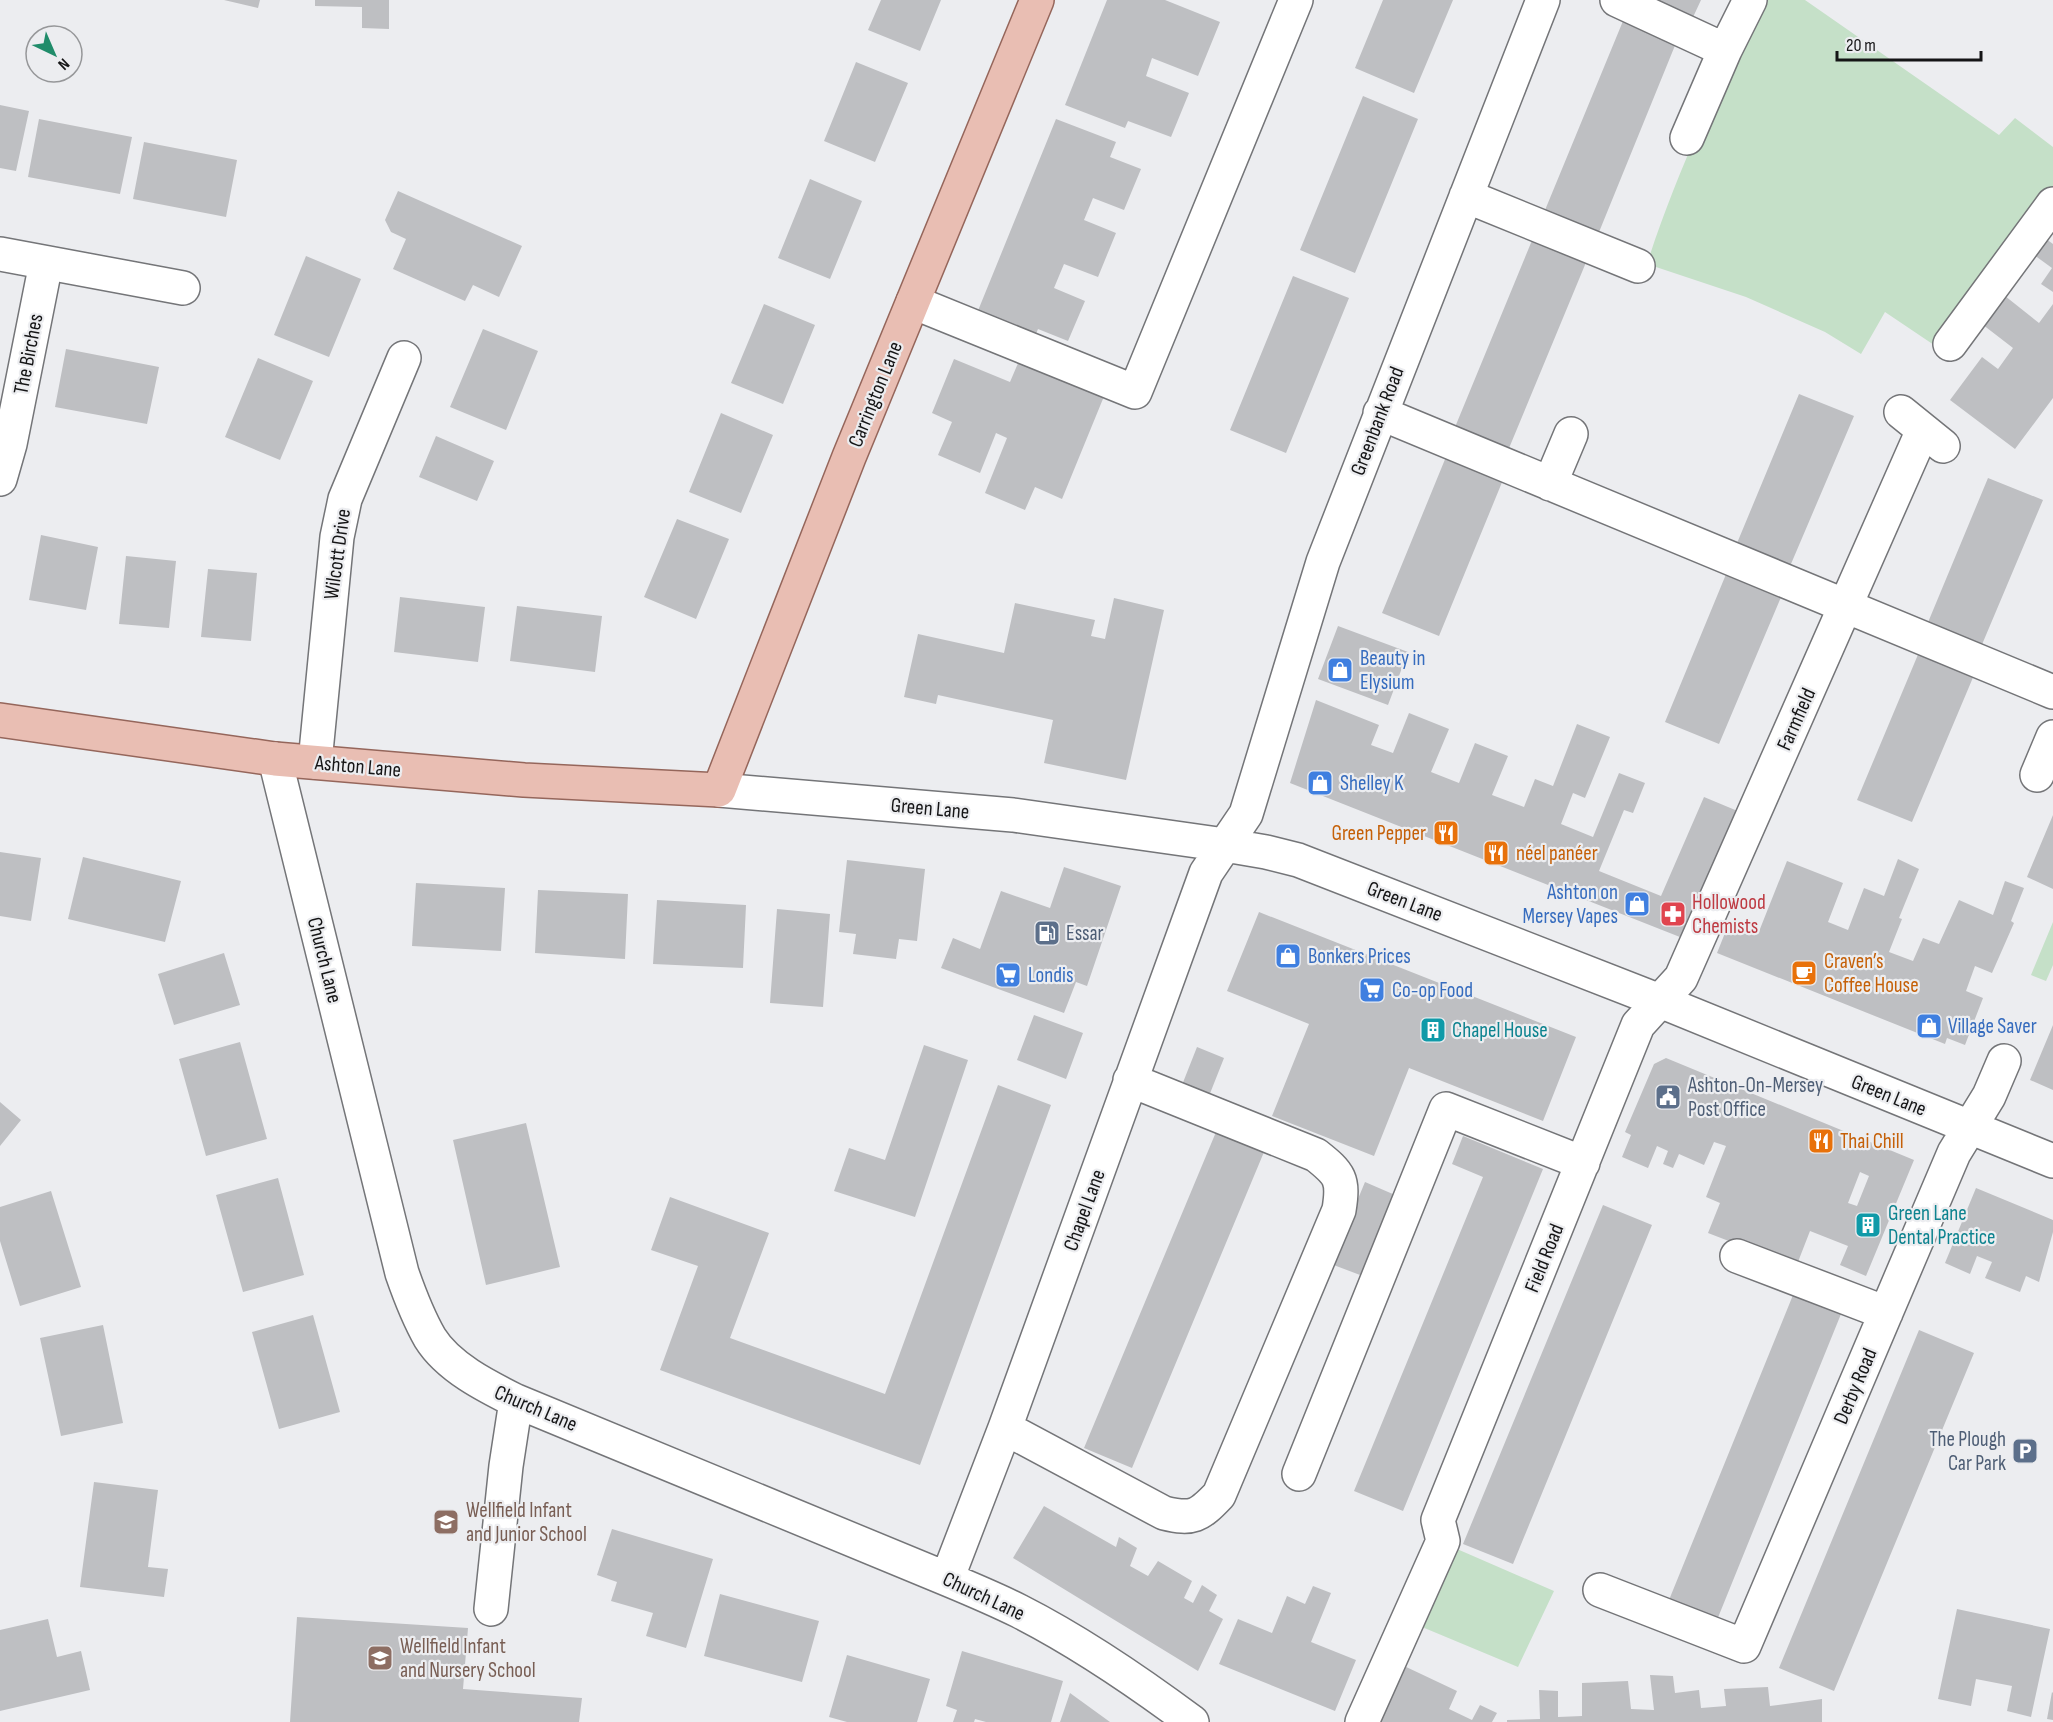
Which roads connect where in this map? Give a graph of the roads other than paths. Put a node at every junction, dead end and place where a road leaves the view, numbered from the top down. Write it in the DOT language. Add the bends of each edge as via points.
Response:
graph roads {
  1 [pos="1037,0"];
  2 [pos="1296,0"];
  3 [pos="1543,0"];
  4 [pos="1617,0"];
  5 [pos="1750,0"];
  6 [pos="1725,50"];
  7 [pos="1687,138"];
  8 [pos="1466,196"];
  9 [pos="2053,204"];
  10 [pos="0,254"];
  11 [pos="46,263"];
  12 [pos="1638,266"];
  13 [pos="183,288"];
  14 [pos="913,302"];
  15 [pos="1950,344"];
  16 [pos="404,358"];
  17 [pos="1380,413"];
  18 [pos="1922,429"];
  19 [pos="1571,434"];
  20 [pos="0,479"];
  21 [pos="1550,484"];
  22 [pos="1845,606"];
  23 [pos="2053,692"];
  24 [pos="0,720"];
  25 [pos="2053,737"];
  26 [pos="275,759"];
  27 [pos="315,762"];
  28 [pos="2037,775"];
  29 [pos="719,790"];
  30 [pos="1225,845"];
  31 [pos="1660,1002"];
  32 [pos="2004,1061"];
  33 [pos="1130,1080"];
  34 [pos="1969,1128"];
  35 [pos="2053,1161"];
  36 [pos="1583,1163"];
  37 [pos="1737,1256"];
  38 [pos="1887,1313"];
  39 [pos="516,1401"];
  40 [pos="1005,1428"];
  41 [pos="1299,1474"];
  42 [pos="947,1578"];
  43 [pos="1600,1590"];
  44 [pos="491,1609"];
  45 [pos="1192,1722"];
  46 [pos="1362,1722"];
  1 -- 14 [label="main road, Carrington Lane"];
  2 -- 14 [label="street" via="1135,392"];
  3 -- 8 [label="street, Greenbank Road"];
  4 -- 6 [label="street"];
  5 -- 6 [label="street"];
  6 -- 7 [label="street"];
  8 -- 12 [label="street"];
  8 -- 17 [label="street, Greenbank Road"];
  9 -- 15 [label="street"];
  10 -- 11 [label="street"];
  11 -- 13 [label="street"];
  11 -- 20 [label="street, The Birches"];
  14 -- 29 [label="main road, Carrington Lane"];
  16 -- 27 [label="street, Wilcott Drive" via="345,499 337,537"];
  17 -- 21 [label="street"];
  17 -- 30 [label="street, Greenbank Road" via="1313,592 1246,814"];
  18 -- 22 [label="street, Farmfield"];
  19 -- 21 [label="street"];
  21 -- 22 [label="street"];
  22 -- 23 [label="street"];
  22 -- 31 [label="street, Farmfield" via="1681,978"];
  24 -- 26 [label="main road, Ashton Lane"];
  25 -- 28 [label="street"];
  26 -- 27 [label="main road, Ashton Lane"];
  26 -- 39 [label="street, Church Lane" via="402,1273 415,1308 432,1340 452,1361 488,1388"];
  27 -- 29 [label="main road, Ashton Lane" via="524,780"];
  29 -- 30 [label="street, Green Lane" via="1013,815"];
  30 -- 31 [label="street, Green Lane" via="1266,852 1327,871"];
  30 -- 33 [label="street, Chapel Lane" via="1206,873"];
  31 -- 34 [label="street, Green Lane"];
  31 -- 36 [label="street, Field Road" via="1638,1025"];
  32 -- 34 [label="street, Derby Road"];
  33 -- 40 [label="street, Chapel Lane"];
  33 -- 40 [label="street" via="1316,1155 1334,1169 1342,1188 1339,1210 1219,1495 1204,1510 1184,1518 1164,1513"];
  34 -- 35 [label="street, Green Lane"];
  34 -- 38 [label="street, Derby Road" via="1954,1153"];
  36 -- 41 [label="street" via="1446,1109"];
  36 -- 46 [label="street, Field Road" via="1438,1520 1443,1541"];
  37 -- 38 [label="street"];
  38 -- 43 [label="street, Derby Road" via="1744,1646"];
  39 -- 42 [label="street, Church Lane"];
  39 -- 44 [label="street"];
  40 -- 42 [label="street, Chapel Lane"];
  42 -- 45 [label="street, Church Lane" via="1018,1610 1073,1641 1139,1682"];
}
